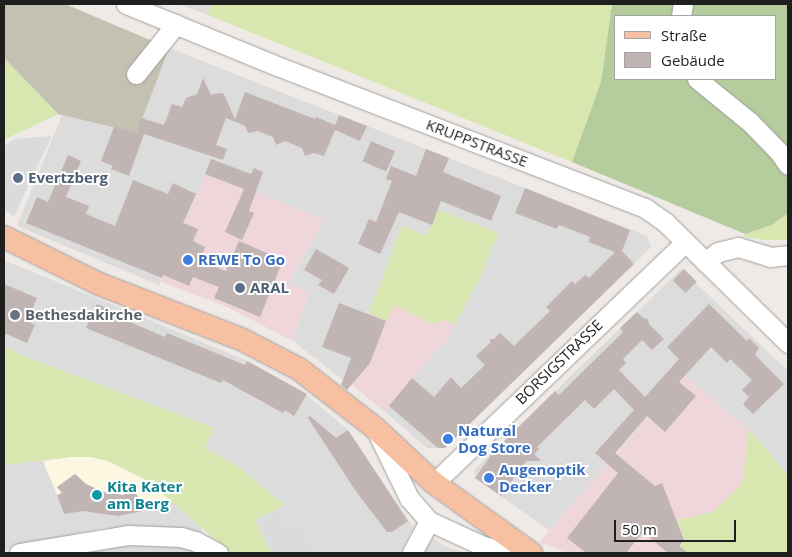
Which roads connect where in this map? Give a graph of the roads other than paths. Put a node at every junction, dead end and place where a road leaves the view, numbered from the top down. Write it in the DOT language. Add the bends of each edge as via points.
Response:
graph roads {
  1 [pos="126,4"];
  2 [pos="176,24"];
  3 [pos="136,74"];
  4 [pos="698,80"];
  5 [pos="788,165"];
  6 [pos="4,237"];
  7 [pos="685,242"];
  8 [pos="4,251"];
  9 [pos="788,255"];
  10 [pos="705,262"];
  11 [pos="97,282"];
  12 [pos="788,343"];
  13 [pos="375,428"];
  14 [pos="434,483"];
  15 [pos="429,521"];
  16 [pos="19,553"];
  17 [pos="218,553"];
  18 [pos="412,553"];
  19 [pos="512,553"];
  20 [pos="531,553"];
  1 -- 2 [label="street, KRUPPSTRASSE"];
  2 -- 3 [label="street"];
  2 -- 7 [label="street, KRUPPSTRASSE" via="645,208"];
  4 -- 5 [label="street" via="750,122 780,152"];
  6 -- 11 [label="main road"];
  7 -- 10 [label="street, KRUPPSTRASSE"];
  7 -- 14 [label="street, BORSIGSTRASSE"];
  8 -- 11 [label="main road" via="56,272"];
  9 -- 10 [label="street" via="770,257 738,247 725,249"];
  10 -- 12 [label="street, KRUPPSTRASSE"];
  11 -- 13 [label="main road" via="243,340 299,369"];
  13 -- 14 [label="main road"];
  13 -- 15 [label="street" via="409,498"];
  14 -- 20 [label="main road"];
  15 -- 18 [label="street"];
  15 -- 19 [label="street" via="483,546"];
  16 -- 17 [label="street" via="128,535 180,537"];
}
